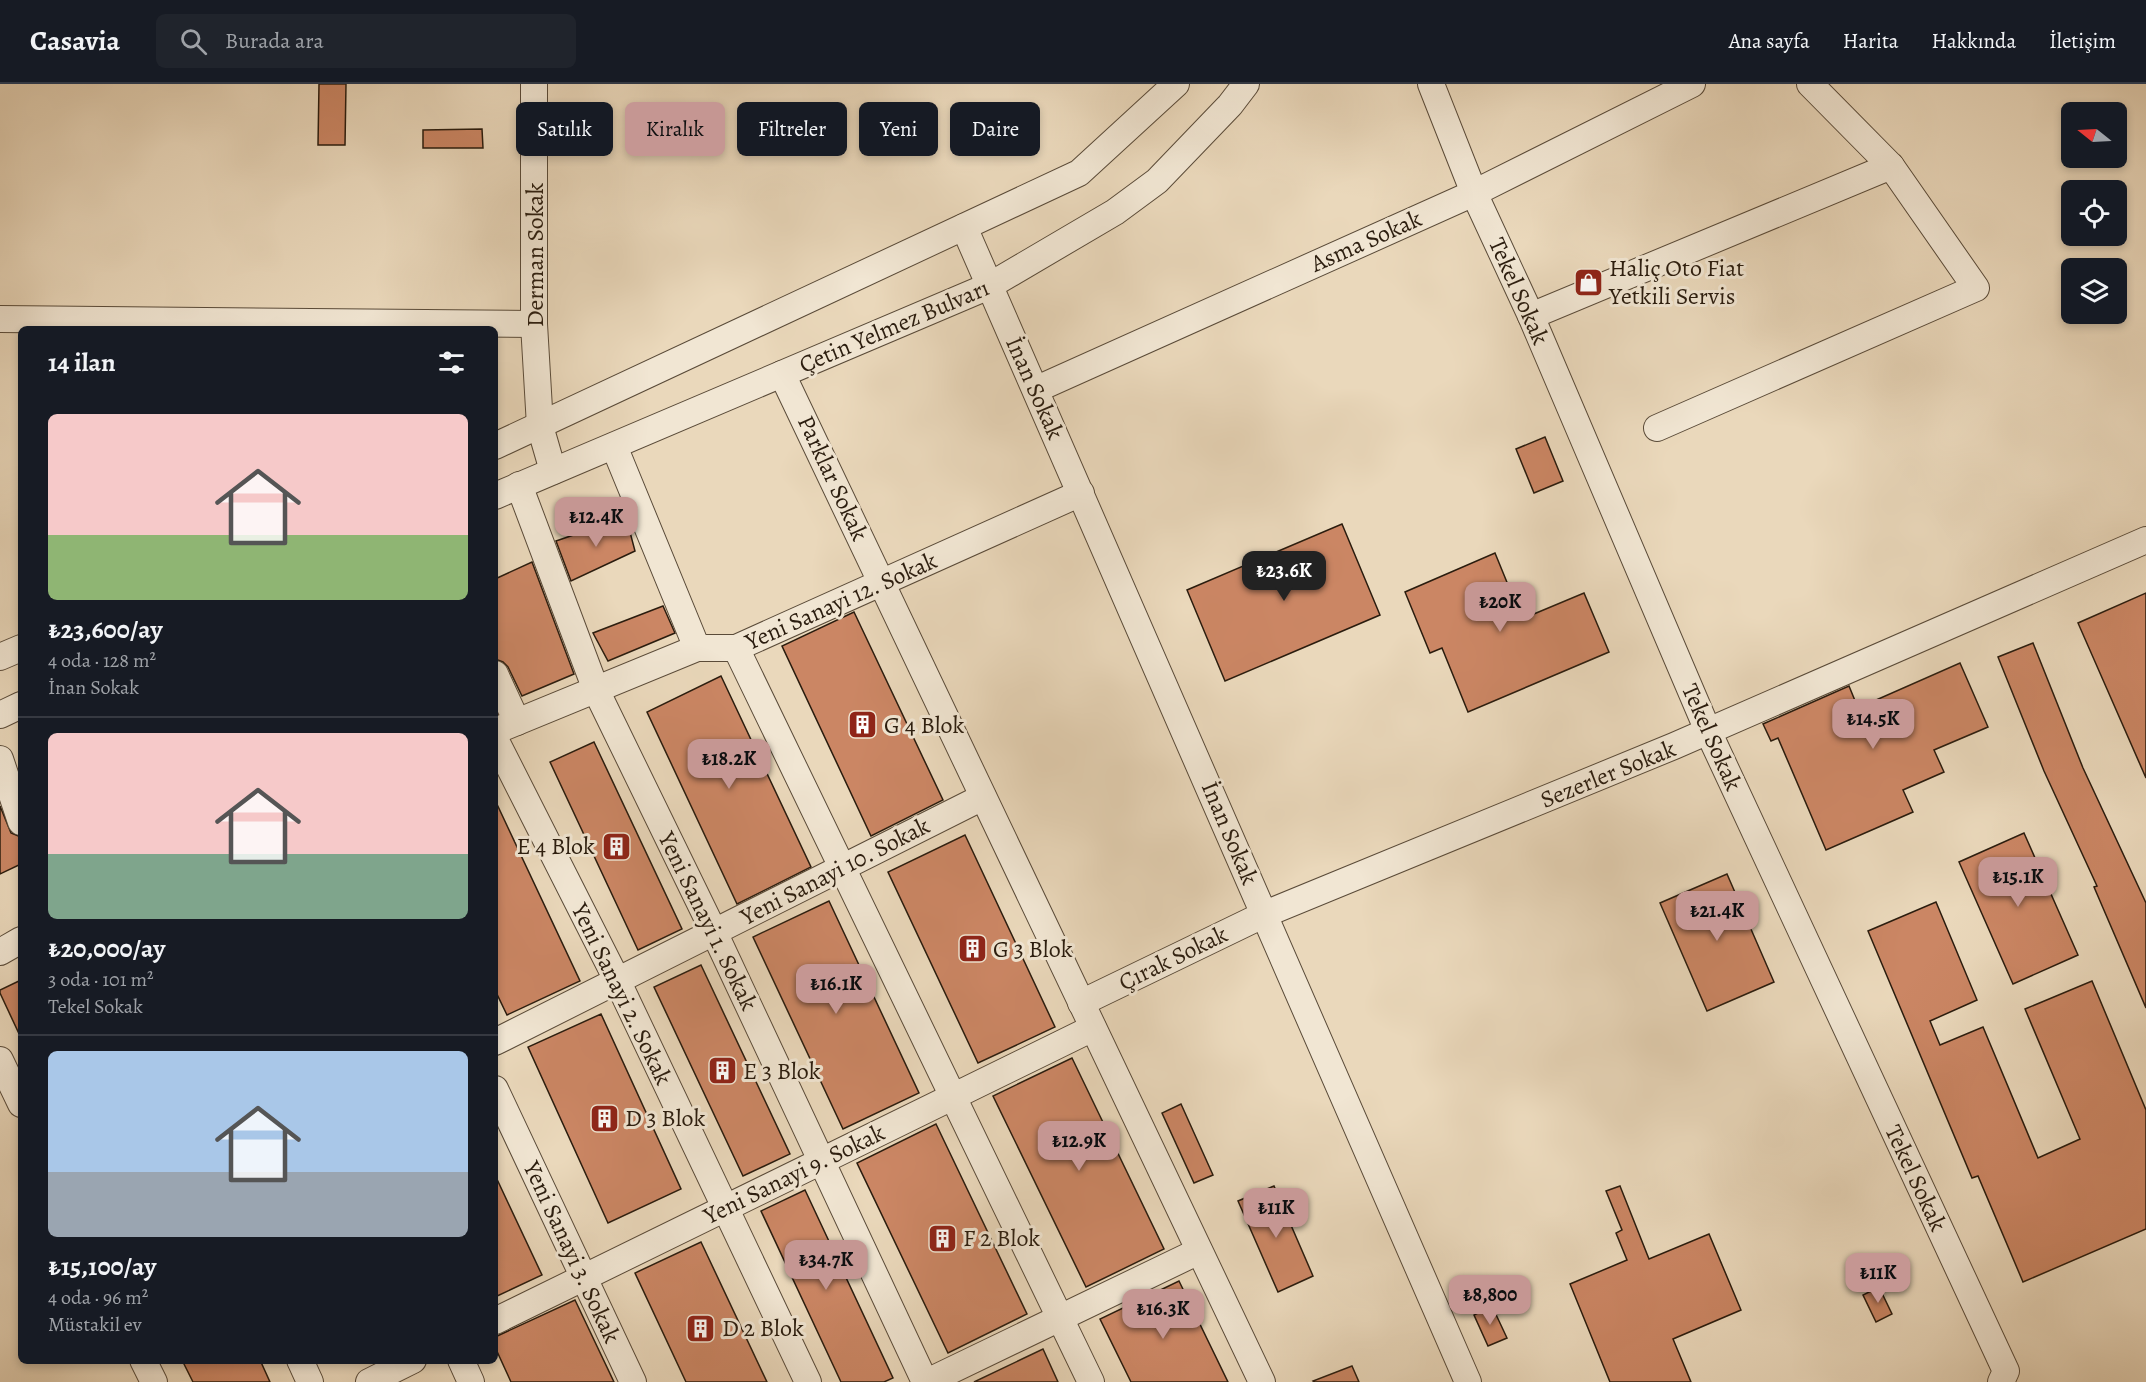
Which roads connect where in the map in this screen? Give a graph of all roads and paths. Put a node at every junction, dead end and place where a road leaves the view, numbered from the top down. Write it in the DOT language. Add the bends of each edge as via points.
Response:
graph roads {
  1 [pos="534,84"];
  2 [pos="1176,84"];
  3 [pos="1246,84"];
  4 [pos="1431,84"];
  5 [pos="1692,84"];
  6 [pos="1810,84"];
  7 [pos="1891,166"];
  8 [pos="1474,193"];
  9 [pos="964,227"];
  10 [pos="989,286"];
  11 [pos="1531,316"];
  12 [pos="0,319"];
  13 [pos="534,324"];
  14 [pos="782,374"];
  15 [pos="1037,389"];
  16 [pos="540,426"];
  17 [pos="1657,428"];
  18 [pos="498,445"];
  19 [pos="614,446"];
  20 [pos="553,471"];
  21 [pos="519,485"];
  22 [pos="1081,492"];
  23 [pos="498,495"];
  24 [pos="2146,540"];
  25 [pos="883,583"];
  26 [pos="697,648"];
  27 [pos="736,648"];
  28 [pos="18,649"];
  29 [pos="0,657"];
  30 [pos="498,688"];
  31 [pos="596,690"];
  32 [pos="18,706"];
  33 [pos="0,715"];
  34 [pos="506,727"];
  35 [pos="1708,731"];
  36 [pos="498,745"];
  37 [pos="0,759"];
  38 [pos="982,797"];
  39 [pos="18,813"];
  40 [pos="842,867"];
  41 [pos="1265,914"];
  42 [pos="714,932"];
  43 [pos="18,942"];
  44 [pos="0,952"];
  45 [pos="617,981"];
  46 [pos="1081,1003"];
  47 [pos="1093,1028"];
  48 [pos="498,1040"];
  49 [pos="0,1060"];
  50 [pos="498,1095"];
  51 [pos="953,1096"];
  52 [pos="18,1098"];
  53 [pos="822,1161"];
  54 [pos="725,1208"];
  55 [pos="1200,1251"];
  56 [pos="584,1277"];
  57 [pos="1060,1318"];
  58 [pos="498,1319"];
  59 [pos="145,1364"];
  60 [pos="302,1364"];
  61 [pos="405,1364"];
  62 [pos="462,1364"];
  63 [pos="154,1382"];
  64 [pos="310,1382"];
  65 [pos="369,1382"];
  66 [pos="471,1382"];
  67 [pos="633,1382"];
  68 [pos="808,1382"];
  69 [pos="926,1382"];
  70 [pos="1091,1382"];
  71 [pos="1262,1382"];
  72 [pos="1468,1382"];
  73 [pos="2001,1382"];
  1 -- 13 [label="street, Derman Sokak"];
  2 -- 9 [label="street" via="1079,172"];
  3 -- 10 [label="street, Çetin Yelmez Bulvarı" via="1156,181 1115,212"];
  4 -- 8 [label="street, Tekel Sokak"];
  5 -- 8 [label="street, Asma Sokak"];
  6 -- 7 [label="street"];
  7 -- 11 [label="street"];
  7 -- 17 [label="street" via="1976,288"];
  8 -- 11 [label="street, Tekel Sokak"];
  8 -- 15 [label="street, Asma Sokak"];
  9 -- 10 [label="street, İnan Sokak"];
  9 -- 16 [label="street"];
  10 -- 14 [label="street, Çetin Yelmez Bulvarı"];
  10 -- 15 [label="street, İnan Sokak"];
  11 -- 35 [label="street, Tekel Sokak"];
  12 -- 13 [label="street"];
  13 -- 16 [label="street, Derman Sokak"];
  14 -- 19 [label="street, Çetin Yelmez Bulvarı"];
  14 -- 25 [label="street, Parklar Sokak"];
  15 -- 22 [label="street, İnan Sokak"];
  16 -- 18 [label="street"];
  16 -- 20 [label="street, Derman Sokak"];
  19 -- 20 [label="street, Çetin Yelmez Bulvarı"];
  19 -- 26 [label="street"];
  20 -- 21 [label="street, Çetin Yelmez Bulvarı"];
  21 -- 23 [label="street, Çetin Yelmez Bulvarı"];
  21 -- 31 [label="street, Yeni Sanayi 1. Sokak"];
  22 -- 25 [label="street, Yeni Sanayi 12. Sokak"];
  22 -- 41 [label="street, İnan Sokak"];
  24 -- 35 [label="street, Sezerler Sokak"];
  25 -- 27 [label="street, Yeni Sanayi 12. Sokak"];
  25 -- 38 [label="street, Parklar Sokak"];
  26 -- 27 [label="street, Yeni Sanayi 12. Sokak"];
  26 -- 31 [label="street, Yeni Sanayi 12. Sokak"];
  27 -- 40 [label="street"];
  28 -- 29 [label="street"];
  30 -- 34 [label="street"];
  31 -- 34 [label="street, Yeni Sanayi 12. Sokak"];
  31 -- 42 [label="street, Yeni Sanayi 1. Sokak"];
  32 -- 33 [label="street"];
  35 -- 41 [label="street, Sezerler Sokak"];
  35 -- 73 [label="street, Tekel Sokak" via="2006,1371"];
  36 -- 45 [label="street, Yeni Sanayi 2. Sokak"];
  37 -- 39 [label="street"];
  38 -- 40 [label="street, Yeni Sanayi 10. Sokak"];
  38 -- 46 [label="street, Parklar Sokak"];
  40 -- 42 [label="street, Yeni Sanayi 10. Sokak"];
  40 -- 51 [label="street"];
  41 -- 46 [label="street, Çırak Sokak"];
  41 -- 72 [label="street, İnan Sokak"];
  42 -- 45 [label="street, Yeni Sanayi 10. Sokak"];
  42 -- 53 [label="street, Yeni Sanayi 1. Sokak"];
  43 -- 44 [label="street"];
  45 -- 48 [label="street, Yeni Sanayi 10. Sokak"];
  45 -- 54 [label="street, Yeni Sanayi 2. Sokak"];
  46 -- 47 [label="street, Parklar Sokak"];
  47 -- 51 [label="street, Yeni Sanayi 9. Sokak"];
  47 -- 55 [label="street, Parklar Sokak"];
  49 -- 52 [label="street"];
  50 -- 56 [label="street, Yeni Sanayi 3. Sokak"];
  51 -- 53 [label="street, Yeni Sanayi 9. Sokak"];
  51 -- 57 [label="street"];
  53 -- 54 [label="street, Yeni Sanayi 9. Sokak"];
  53 -- 69 [label="street, Yeni Sanayi 1. Sokak"];
  54 -- 56 [label="street, Yeni Sanayi 9. Sokak"];
  54 -- 68 [label="street, Yeni Sanayi 2. Sokak"];
  55 -- 57 [label="street"];
  55 -- 71 [label="street, Parklar Sokak"];
  56 -- 58 [label="street, Yeni Sanayi 9. Sokak"];
  56 -- 67 [label="street, Yeni Sanayi 3. Sokak"];
  57 -- 69 [label="street"];
  57 -- 70 [label="street"];
  59 -- 63 [label="street"];
  60 -- 64 [label="street"];
  61 -- 65 [label="street"];
  62 -- 66 [label="street"];
}
